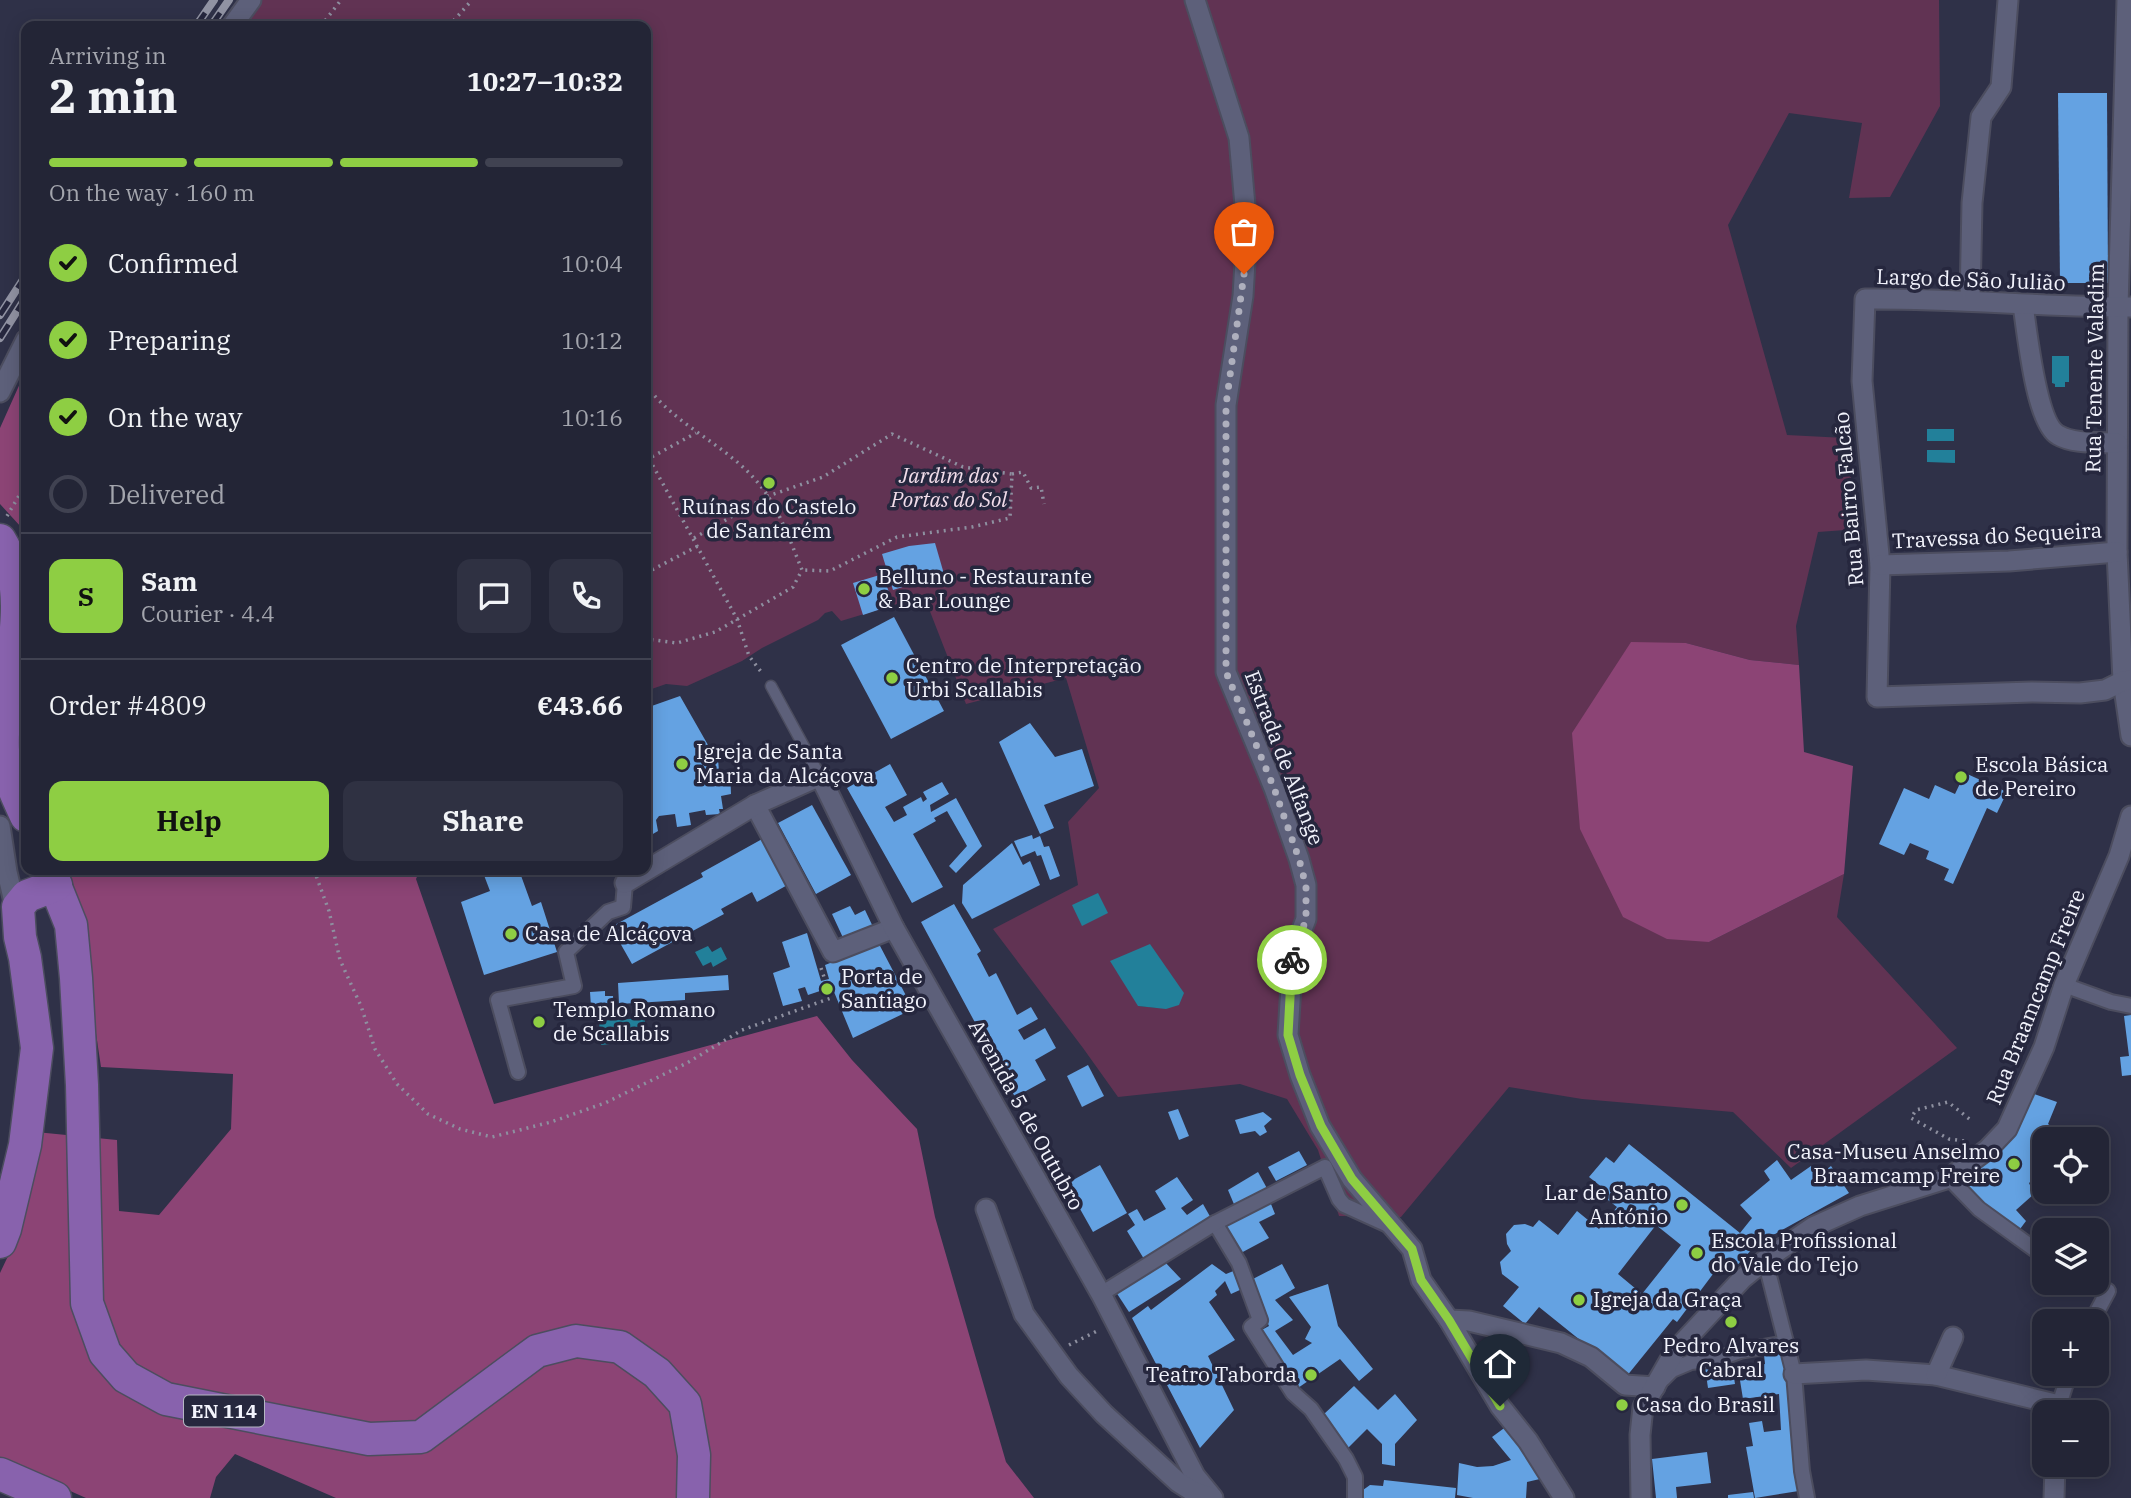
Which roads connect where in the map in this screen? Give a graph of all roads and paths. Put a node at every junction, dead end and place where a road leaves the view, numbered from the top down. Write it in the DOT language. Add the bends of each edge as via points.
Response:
graph roads {
  1 [pos="251,0"];
  2 [pos="341,0"];
  3 [pos="472,0"];
  4 [pos="1195,0"];
  5 [pos="2008,0"];
  6 [pos="2127,0"];
  7 [pos="236,21"];
  8 [pos="325,21"];
  9 [pos="453,21"];
  10 [pos="1865,299"];
  11 [pos="1970,300"];
  12 [pos="2023,305"];
  13 [pos="2125,307"];
  14 [pos="21,350"];
  15 [pos="0,392"];
  16 [pos="651,392"];
  17 [pos="696,432"];
  18 [pos="2117,443"];
  19 [pos="651,457"];
  20 [pos="651,464"];
  21 [pos="1012,474"];
  22 [pos="21,492"];
  23 [pos="768,496"];
  24 [pos="1044,504"];
  25 [pos="0,522"];
  26 [pos="694,538"];
  27 [pos="0,540"];
  28 [pos="698,546"];
  29 [pos="2117,552"];
  30 [pos="1880,565"];
  31 [pos="651,570"];
  32 [pos="802,570"];
  33 [pos="737,619"];
  34 [pos="651,640"];
  35 [pos="2127,681"];
  36 [pos="771,687"];
  37 [pos="2131,736"];
  38 [pos="2,752"];
  39 [pos="820,776"];
  40 [pos="0,787"];
  41 [pos="21,805"];
  42 [pos="755,806"];
  43 [pos="2131,816"];
  44 [pos="0,826"];
  45 [pos="651,868"];
  46 [pos="639,875"];
  47 [pos="53,877"];
  48 [pos="625,883"];
  49 [pos="17,916"];
  50 [pos="894,928"];
  51 [pos="2064,985"];
  52 [pos="827,989"];
  53 [pos="811,1005"];
  54 [pos="2131,1006"];
  55 [pos="518,1072"];
  56 [pos="1972,1121"];
  57 [pos="1971,1142"];
  58 [pos="1949,1178"];
  59 [pos="986,1209"];
  60 [pos="1215,1223"];
  61 [pos="1392,1226"];
  62 [pos="0,1242"];
  63 [pos="2032,1247"];
  64 [pos="1765,1259"];
  65 [pos="1101,1294"];
  66 [pos="1449,1320"];
  67 [pos="1098,1330"];
  68 [pos="1953,1337"];
  69 [pos="1787,1343"];
  70 [pos="1066,1346"];
  71 [pos="1794,1374"];
  72 [pos="1936,1376"];
  73 [pos="1655,1387"];
  74 [pos="2032,1402"];
  75 [pos="0,1474"];
  76 [pos="2055,1477"];
  77 [pos="1212,1497"];
  78 [pos="55,1498"];
  79 [pos="694,1498"];
  80 [pos="1355,1498"];
  81 [pos="1564,1498"];
  82 [pos="1641,1498"];
  83 [pos="1807,1498"];
  84 [pos="2054,1498"];
  1 -- 7 [label="street"];
  2 -- 8 [label="path"];
  3 -- 9 [label="path"];
  4 -- 61 [label="street, Estrada de Alfange" via="1239,138 1247,228 1243,296 1226,405 1226,672 1274,788 1306,886 1306,919 1293,953 1288,1035 1321,1126 1352,1179"];
  5 -- 11 [label="street" via="2001,87 1981,117 1972,203"];
  6 -- 13 [label="street, Rua Tenente Valadim"];
  10 -- 11 [label="street, Largo de São Julião"];
  10 -- 30 [label="street, Rua Bairro Falcão" via="1862,381"];
  11 -- 12 [label="street, Largo de São Julião"];
  12 -- 13 [label="street, Largo de São Julião"];
  12 -- 18 [label="street" via="2036,388 2051,430 2066,439"];
  13 -- 18 [label="street, Rua Tenente Valadim"];
  14 -- 15 [label="street"];
  16 -- 17 [label="path"];
  17 -- 19 [label="path"];
  17 -- 23 [label="path" via="751,475"];
  18 -- 29 [label="street, Rua Tenente Valadim"];
  20 -- 26 [label="path"];
  21 -- 23 [label="path" via="963,467 892,434 823,477"];
  21 -- 24 [label="path" via="1023,472 1031,488 1041,487"];
  21 -- 32 [label="path" via="1010,518 897,537 830,571"];
  22 -- 25 [label="path"];
  23 -- 26 [label="path"];
  23 -- 32 [label="path"];
  26 -- 28 [label="path"];
  27 -- 38 [label="main road" via="14,573 16,599"];
  28 -- 31 [label="path"];
  28 -- 33 [label="path"];
  29 -- 30 [label="street, Travessa do Sequeira"];
  29 -- 35 [label="street, Rua Tenente Valadim"];
  30 -- 35 [label="street, Rua Bairro Falcão" via="1877,696 2080,693"];
  32 -- 33 [label="path" via="793,587"];
  33 -- 34 [label="path" via="715,632 677,643"];
  33 -- 36 [label="path" via="749,656"];
  35 -- 37 [label="street, Rua Tenente Valadim"];
  36 -- 39 [label="lane"];
  38 -- 40 [label="street"];
  38 -- 41 [label="main road"];
  39 -- 42 [label="street"];
  39 -- 50 [label="street, Avenida 5 de Outubro"];
  42 -- 45 [label="street"];
  42 -- 50 [label="street" via="833,952"];
  43 -- 51 [label="street, Rua Braamcamp Freire" via="2119,856"];
  44 -- 49 [label="street"];
  46 -- 48 [label="street"];
  47 -- 49 [label="main road" via="27,896"];
  47 -- 79 [label="main road, EN 114" via="71,925 76,978 87,1303 106,1353 126,1377 166,1399 369,1439 421,1437 537,1351 576,1341 620,1347 657,1373 685,1404 694,1455"];
  48 -- 55 [label="street" via="623,906 608,912 566,952 574,986 498,1000"];
  49 -- 62 [label="main road" via="37,1048 25,1145"];
  50 -- 65 [label="street, Avenida 5 de Outubro"];
  51 -- 54 [label="street"];
  51 -- 58 [label="street, Rua Braamcamp Freire" via="2044,1047 2007,1129"];
  52 -- 53 [label="path" via="831,999"];
  56 -- 57 [label="path" via="1948,1102 1916,1110 1911,1118 1949,1139"];
  58 -- 63 [label="street" via="1979,1209"];
  58 -- 64 [label="street, Rua Braamcamp Freire" via="1836,1216"];
  59 -- 77 [label="street" via="1024,1314 1069,1376 1178,1482"];
  60 -- 61 [label="street" via="1325,1167 1345,1205"];
  60 -- 65 [label="street"];
  60 -- 80 [label="street" via="1239,1263 1260,1320 1251,1327 1293,1393 1311,1409 1346,1459 1355,1477"];
  61 -- 66 [label="street, Estrada de Alfange" via="1412,1249 1421,1280"];
  64 -- 69 [label="street"];
  64 -- 73 [label="street, Rua Braamcamp Freire" via="1675,1351"];
  65 -- 77 [label="street, Avenida 5 de Outubro" via="1195,1476"];
  66 -- 73 [label="street" via="1561,1343 1591,1357 1625,1385"];
  66 -- 81 [label="street, Estrada de Alfange" via="1500,1406"];
  67 -- 70 [label="path"];
  68 -- 72 [label="street"];
  69 -- 71 [label="street"];
  69 -- 73 [label="street" via="1691,1362 1672,1370"];
  71 -- 72 [label="street" via="1866,1370"];
  71 -- 83 [label="street"];
  72 -- 74 [label="street"];
  73 -- 82 [label="street, Rua Braamcamp Freire" via="1643,1407"];
  75 -- 78 [label="main road"];
  76 -- 84 [label="street"];
}
